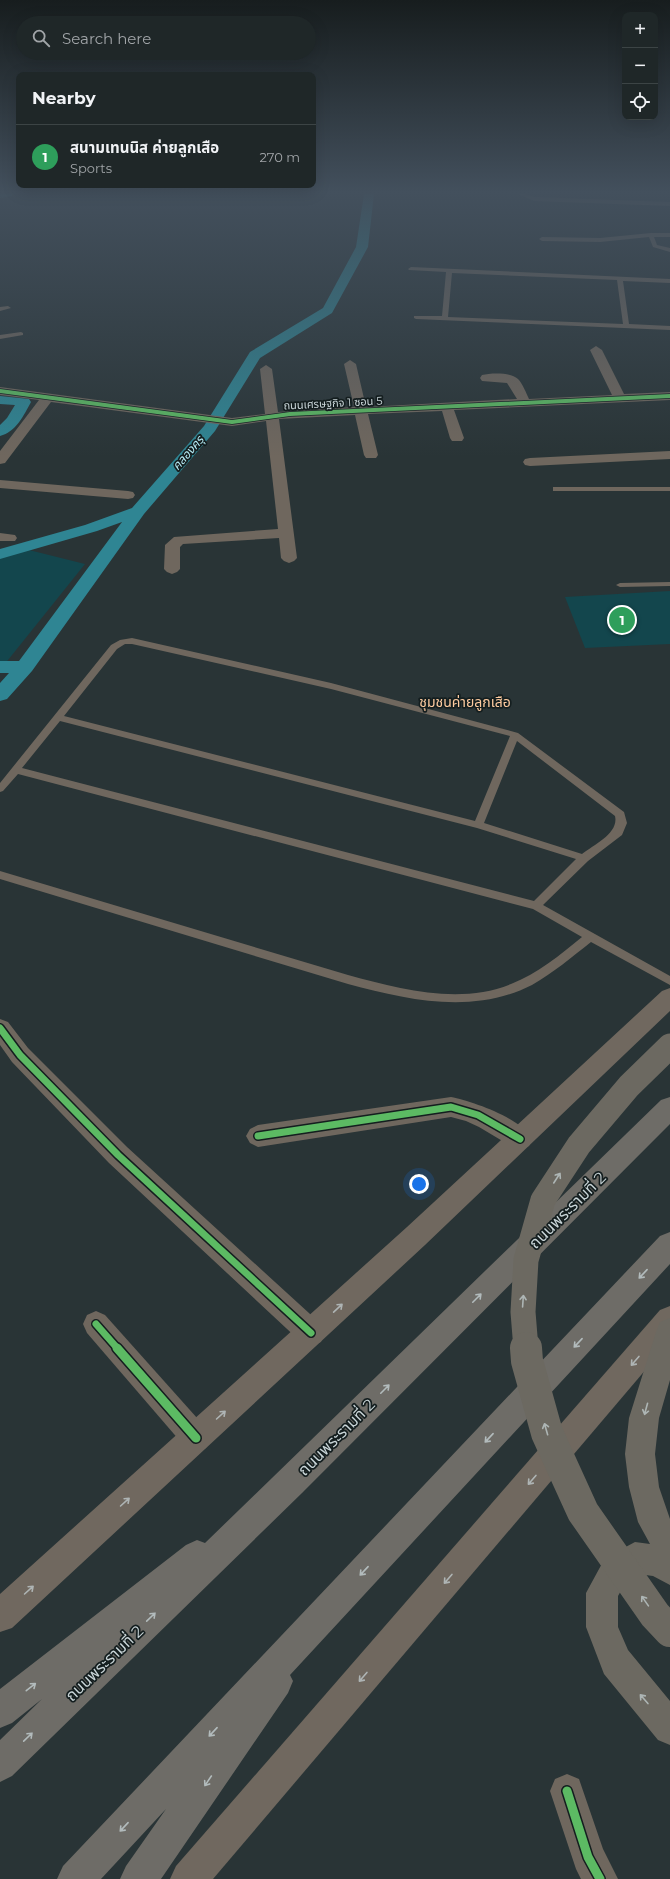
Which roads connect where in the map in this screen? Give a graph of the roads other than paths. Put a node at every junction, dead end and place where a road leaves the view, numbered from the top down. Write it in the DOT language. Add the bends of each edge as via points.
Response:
graph roads {
  1 [pos="448,282"];
  2 [pos="620,282"];
  3 [pos="8,308"];
  4 [pos="0,309"];
  5 [pos="416,317"];
  6 [pos="445,318"];
  7 [pos="626,327"];
  8 [pos="670,328"];
  9 [pos="20,334"];
  10 [pos="0,337"];
  11 [pos="596,350"];
  12 [pos="350,364"];
  13 [pos="266,369"];
  14 [pos="486,378"];
  15 [pos="0,391"];
  16 [pos="670,396"];
  17 [pos="48,397"];
  18 [pos="620,399"];
  19 [pos="525,403"];
  20 [pos="447,407"];
  21 [pos="362,411"];
  22 [pos="273,417"];
  23 [pos="457,438"];
  24 [pos="371,455"];
  25 [pos="670,455"];
  26 [pos="0,460"];
  27 [pos="530,462"];
  28 [pos="0,484"];
  29 [pos="670,488"];
  30 [pos="556,489"];
  31 [pos="128,496"];
  32 [pos="286,533"];
  33 [pos="289,558"];
  34 [pos="172,569"];
  35 [pos="670,584"];
  36 [pos="620,585"];
  37 [pos="58,717"];
  38 [pos="515,734"];
  39 [pos="16,770"];
  40 [pos="0,789"];
  41 [pos="478,825"];
  42 [pos="584,858"];
  43 [pos="0,875"];
  44 [pos="536,906"];
  45 [pos="590,936"];
  46 [pos="670,981"];
  47 [pos="670,997"];
  48 [pos="0,1028"];
  49 [pos="670,1046"];
  50 [pos="670,1108"];
  51 [pos="258,1136"];
  52 [pos="520,1139"];
  53 [pos="670,1245"];
  54 [pos="670,1320"];
  55 [pos="96,1324"];
  56 [pos="670,1332"];
  57 [pos="311,1333"];
  58 [pos="196,1438"];
  59 [pos="291,1482"];
  60 [pos="670,1547"];
  61 [pos="670,1569"];
  62 [pos="0,1616"];
  63 [pos="316,1622"];
  64 [pos="670,1631"];
  65 [pos="0,1711"];
  66 [pos="670,1728"];
  67 [pos="0,1764"];
  68 [pos="567,1791"];
  69 [pos="76,1879"];
  70 [pos="138,1879"];
  71 [pos="189,1879"];
  72 [pos="600,1879"];
  1 -- 6 [label="lane"];
  2 -- 7 [label="lane"];
  3 -- 4 [label="lane"];
  5 -- 6 [label="lane"];
  6 -- 7 [label="lane"];
  7 -- 8 [label="lane"];
  9 -- 10 [label="lane"];
  11 -- 18 [label="street"];
  12 -- 21 [label="street"];
  13 -- 22 [label="street"];
  14 -- 19 [label="street" via="511,380"];
  15 -- 17 [label="street, ถนนเศรษฐกิจ 1 ซอน 5"];
  16 -- 18 [label="street, ถนนเศรษฐกิจ 1 ซอน 5"];
  17 -- 22 [label="street, ถนนเศรษฐกิจ 1 ซอน 5" via="232,422"];
  17 -- 26 [label="street"];
  18 -- 19 [label="street, ถนนเศรษฐกิจ 1 ซอน 5"];
  19 -- 20 [label="street, ถนนเศรษฐกิจ 1 ซอน 5"];
  20 -- 21 [label="street, ถนนเศรษฐกิจ 1 ซอน 5"];
  20 -- 23 [label="street"];
  21 -- 22 [label="street, ถนนเศรษฐกิจ 1 ซอน 5"];
  21 -- 24 [label="street"];
  22 -- 32 [label="street"];
  25 -- 27 [label="street"];
  28 -- 31 [label="street"];
  29 -- 30 [label="lane"];
  32 -- 33 [label="street"];
  32 -- 34 [label="street" via="179,540 172,545"];
  35 -- 36 [label="lane"];
  37 -- 38 [label="lane" via="114,647 132,640 331,686"];
  37 -- 39 [label="lane"];
  37 -- 41 [label="lane"];
  38 -- 41 [label="lane"];
  38 -- 42 [label="lane" via="620,814 622,823 618,832"];
  39 -- 40 [label="lane"];
  39 -- 44 [label="lane"];
  41 -- 42 [label="lane"];
  42 -- 44 [label="lane"];
  43 -- 45 [label="lane" via="94,906 389,990 440,999 486,996 516,988 546,972"];
  44 -- 45 [label="lane"];
  45 -- 46 [label="lane"];
  47 -- 52 [label="main road"];
  48 -- 57 [label="street" via="20,1055 118,1155"];
  64 -- 49 [label="main road, one-way, bridge" via="655,1615 583,1512 547,1434 527,1361 523,1312 526,1260 543,1200 579,1145 628,1086"];
  59 -- 50 [label="highway, ถนนพระรามที่ 2, one-way"];
  51 -- 52 [label="street" via="451,1107 483,1116"];
  57 -- 52 [label="main road, one-way"];
  53 -- 63 [label="highway, one-way"];
  54 -- 71 [label="main road, one-way"];
  55 -- 58 [label="street"];
  56 -- 60 [label="main road, one-way" via="644,1418 640,1454 644,1488 654,1522"];
  58 -- 57 [label="main road, one-way"];
  62 -- 58 [label="main road, one-way"];
  65 -- 59 [label="highway, one-way"];
  67 -- 59 [label="highway, ถนนพระรามที่ 2, one-way"];
  66 -- 61 [label="main road, one-way" via="640,1695 616,1662 602,1627 602,1593 616,1569 635,1558 658,1561"];
  63 -- 69 [label="highway, one-way"];
  63 -- 70 [label="highway, one-way"];
  68 -- 72 [label="street" via="588,1858"];
}
